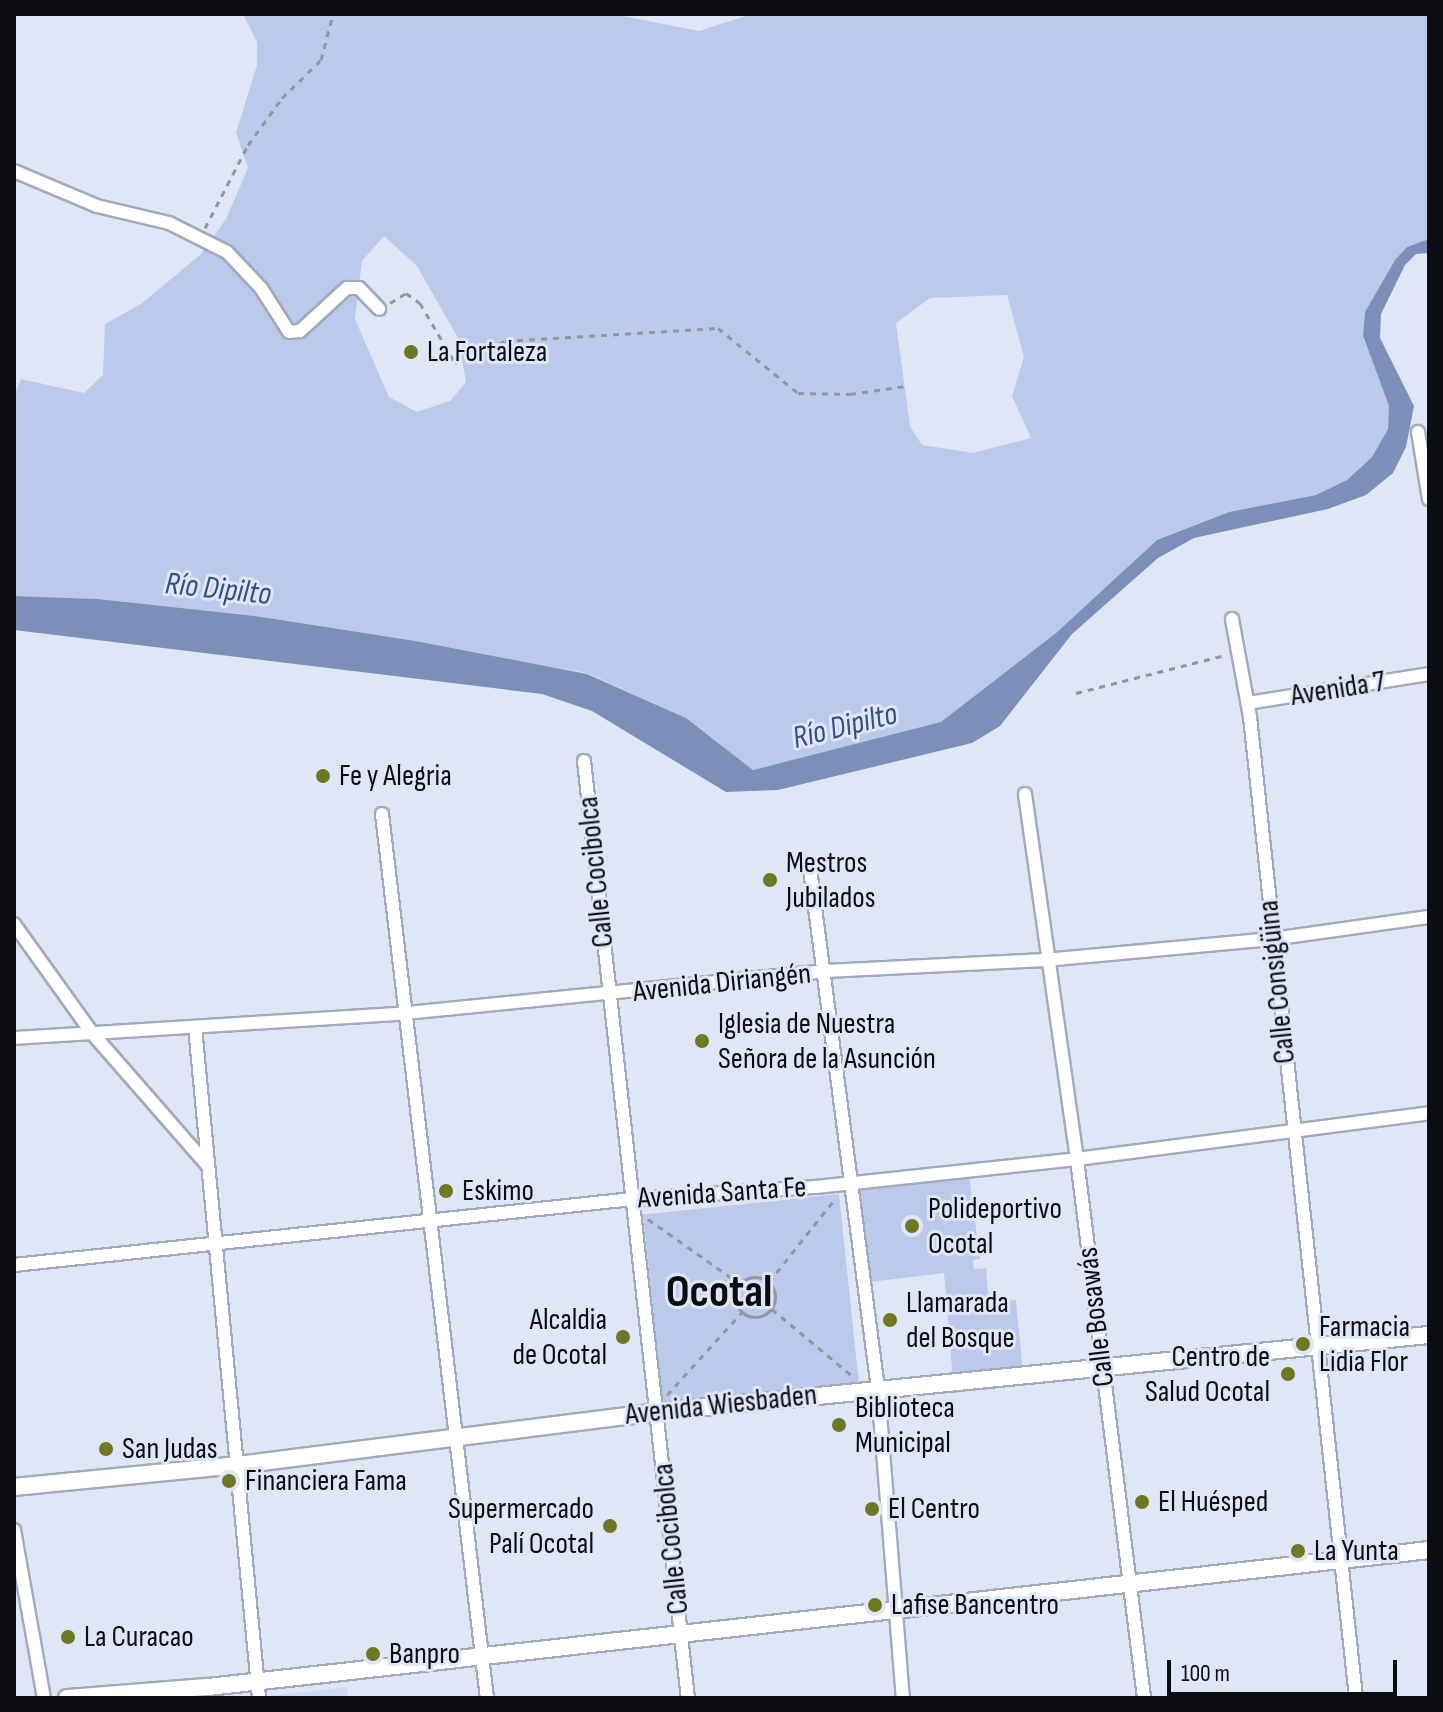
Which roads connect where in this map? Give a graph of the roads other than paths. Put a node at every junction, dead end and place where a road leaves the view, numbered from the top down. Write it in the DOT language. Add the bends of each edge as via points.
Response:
graph roads {
  1 [pos="14,171"];
  2 [pos="379,309"];
  3 [pos="1418,432"];
  4 [pos="1429,499"];
  5 [pos="1232,619"];
  6 [pos="1429,674"];
  7 [pos="1248,703"];
  8 [pos="584,761"];
  9 [pos="1025,794"];
  10 [pos="382,814"];
  11 [pos="810,869"];
  12 [pos="1429,917"];
  13 [pos="14,924"];
  14 [pos="1272,939"];
  15 [pos="1045,960"];
  16 [pos="826,971"];
  17 [pos="609,995"];
  18 [pos="406,1013"];
  19 [pos="195,1027"];
  20 [pos="92,1033"];
  21 [pos="14,1038"];
  22 [pos="1429,1113"];
  23 [pos="1292,1132"];
  24 [pos="1077,1159"];
  25 [pos="208,1166"];
  26 [pos="850,1183"];
  27 [pos="633,1199"];
  28 [pos="428,1224"];
  29 [pos="216,1246"];
  30 [pos="14,1265"];
  31 [pos="1429,1335"];
  32 [pos="1320,1346"];
  33 [pos="1102,1369"];
  34 [pos="878,1389"];
  35 [pos="657,1412"];
  36 [pos="459,1436"];
  37 [pos="238,1465"];
  38 [pos="14,1487"];
  39 [pos="14,1530"];
  40 [pos="1429,1550"];
  41 [pos="1343,1558"];
  42 [pos="1130,1580"];
  43 [pos="895,1607"];
  44 [pos="682,1634"];
  45 [pos="484,1656"];
  46 [pos="258,1690"];
  47 [pos="44,1698"];
  48 [pos="67,1698"];
  49 [pos="487,1698"];
  50 [pos="688,1698"];
  51 [pos="903,1698"];
  52 [pos="1144,1698"];
  53 [pos="1356,1698"];
  1 -- 2 [label="street" via="97,206 169,223 227,252 261,288 289,332 300,331 347,288 359,288"];
  3 -- 4 [label="street"];
  5 -- 7 [label="street, Calle Consigüina"];
  6 -- 7 [label="street, Avenida 7"];
  7 -- 14 [label="street, Calle Consigüina"];
  8 -- 17 [label="street, Calle Cocibolca"];
  9 -- 15 [label="street, Calle Bosawás"];
  10 -- 18 [label="street"];
  11 -- 16 [label="street"];
  12 -- 14 [label="street, Avenida Diriangén"];
  13 -- 20 [label="street"];
  14 -- 15 [label="street, Avenida Diriangén"];
  14 -- 23 [label="street, Calle Consigüina"];
  15 -- 16 [label="street, Avenida Diriangén"];
  15 -- 24 [label="street, Calle Bosawás"];
  16 -- 17 [label="street, Avenida Diriangén"];
  16 -- 26 [label="street"];
  17 -- 18 [label="street, Avenida Diriangén"];
  17 -- 27 [label="street, Calle Cocibolca"];
  18 -- 19 [label="street, Avenida Diriangén"];
  18 -- 28 [label="street"];
  19 -- 20 [label="street, Avenida Diriangén"];
  19 -- 25 [label="street"];
  20 -- 21 [label="street, Avenida Diriangén"];
  20 -- 25 [label="street"];
  22 -- 23 [label="street, Avenida Santa Fe"];
  23 -- 24 [label="street, Avenida Santa Fe"];
  23 -- 32 [label="street, Calle Consigüina"];
  24 -- 26 [label="street, Avenida Santa Fe"];
  24 -- 33 [label="street, Calle Bosawás"];
  25 -- 29 [label="street"];
  26 -- 27 [label="street, Avenida Santa Fe"];
  26 -- 34 [label="street"];
  27 -- 28 [label="street, Avenida Santa Fe"];
  27 -- 35 [label="street, Calle Cocibolca"];
  28 -- 29 [label="street, Avenida Santa Fe"];
  28 -- 36 [label="street"];
  29 -- 30 [label="street, Avenida Santa Fe"];
  29 -- 37 [label="street"];
  31 -- 32 [label="street, Avenida Wiesbaden"];
  32 -- 33 [label="street, Avenida Wiesbaden"];
  32 -- 41 [label="street, Calle Consigüina"];
  33 -- 34 [label="street, Avenida Wiesbaden"];
  33 -- 42 [label="street, Calle Bosawás"];
  34 -- 35 [label="street, Avenida Wiesbaden"];
  34 -- 43 [label="street"];
  35 -- 36 [label="street, Avenida Wiesbaden"];
  35 -- 44 [label="street, Calle Cocibolca"];
  36 -- 37 [label="street, Avenida Wiesbaden"];
  36 -- 45 [label="street"];
  37 -- 38 [label="street, Avenida Wiesbaden"];
  37 -- 46 [label="street"];
  39 -- 47 [label="street"];
  40 -- 41 [label="street"];
  41 -- 42 [label="street"];
  41 -- 53 [label="street, Calle Consigüina"];
  42 -- 43 [label="street"];
  42 -- 52 [label="street, Calle Bosawás"];
  43 -- 44 [label="street"];
  43 -- 51 [label="street"];
  44 -- 45 [label="street"];
  44 -- 50 [label="street, Calle Cocibolca"];
  45 -- 46 [label="street"];
  45 -- 49 [label="street"];
  46 -- 48 [label="street"];
}
